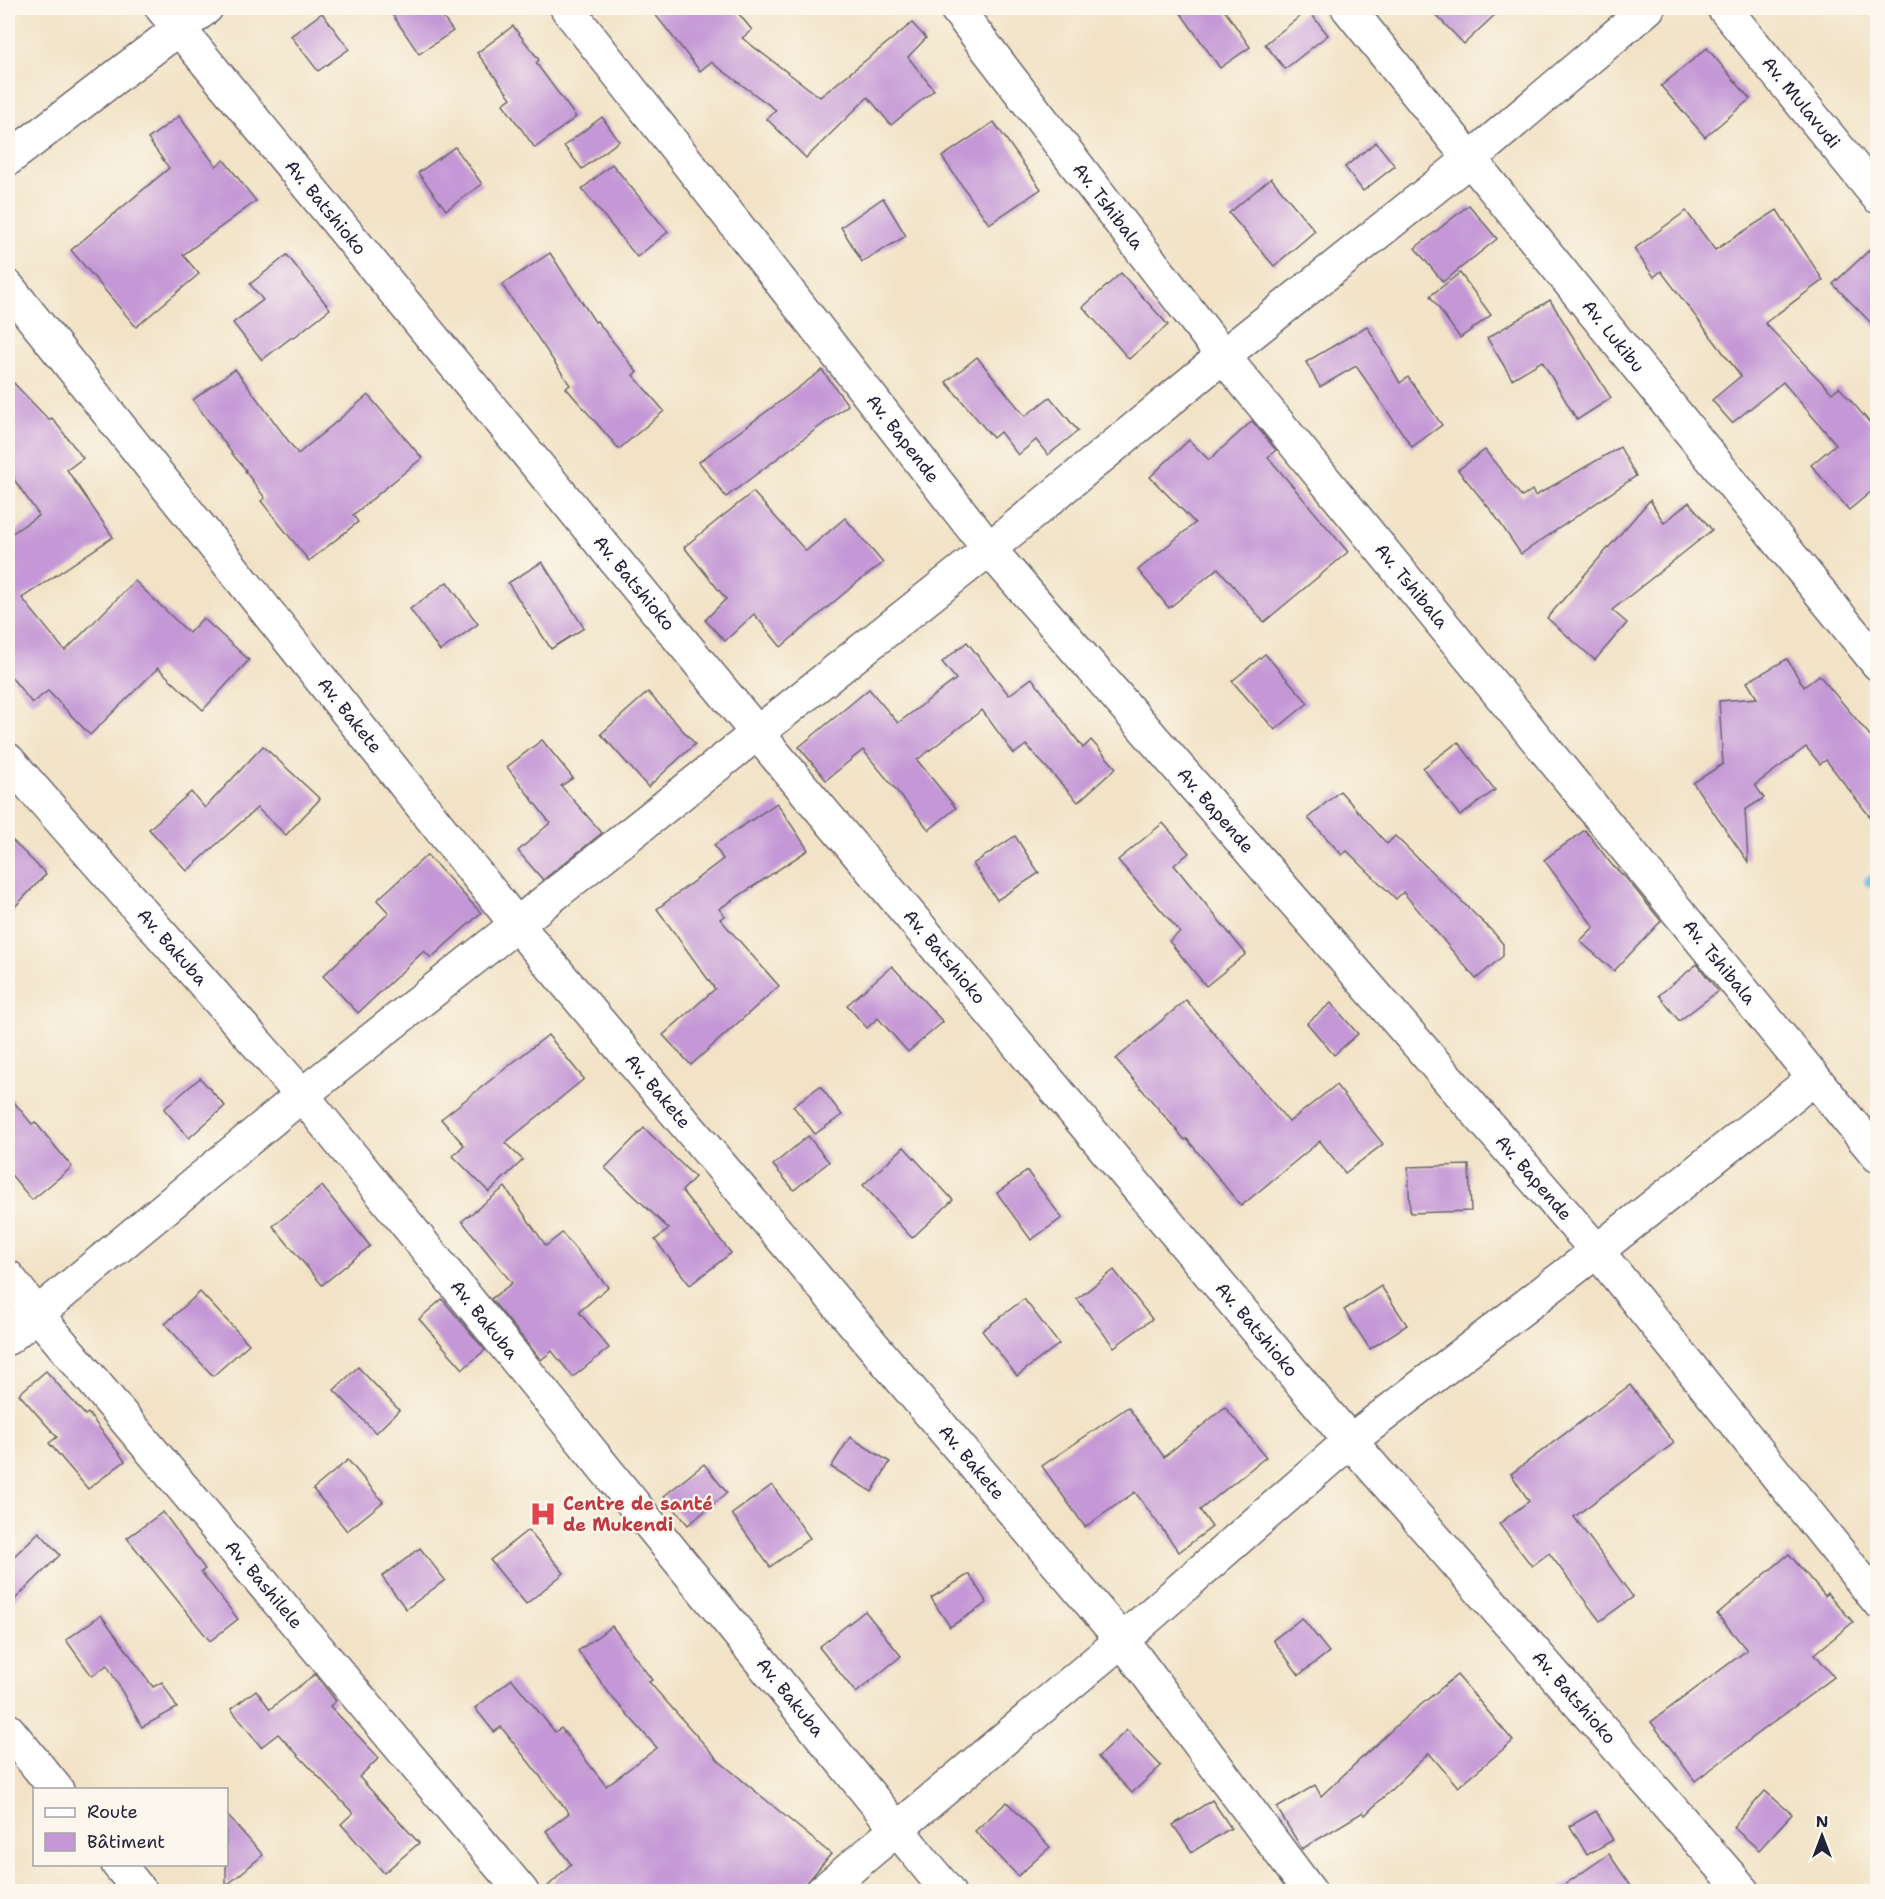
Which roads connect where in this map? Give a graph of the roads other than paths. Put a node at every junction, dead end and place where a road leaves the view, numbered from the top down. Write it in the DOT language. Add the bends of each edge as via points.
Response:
graph roads {
  1 [pos="206,8"];
  2 [pos="567,8"];
  3 [pos="956,8"];
  4 [pos="1348,8"];
  5 [pos="1648,8"];
  6 [pos="1724,8"];
  7 [pos="171,18"];
  8 [pos="8,159"];
  9 [pos="1469,160"];
  10 [pos="1878,197"];
  11 [pos="8,287"];
  12 [pos="1223,356"];
  13 [pos="989,549"];
  14 [pos="1878,664"];
  15 [pos="757,733"];
  16 [pos="8,760"];
  17 [pos="517,925"];
  18 [pos="1813,1079"];
  19 [pos="302,1095"];
  20 [pos="1878,1156"];
  21 [pos="1597,1251"];
  22 [pos="8,1277"];
  23 [pos="36,1314"];
  24 [pos="8,1338"];
  25 [pos="1350,1441"];
  26 [pos="1878,1601"];
  27 [pos="1122,1640"];
  28 [pos="8,1730"];
  29 [pos="55,1788"];
  30 [pos="897,1827"];
  31 [pos="120,1866"];
  32 [pos="141,1892"];
  33 [pos="522,1892"];
  34 [pos="822,1892"];
  35 [pos="948,1892"];
  36 [pos="1310,1892"];
  37 [pos="1744,1892"];
  1 -- 7 [label="street"];
  2 -- 13 [label="street, Av. Bapende"];
  3 -- 12 [label="street, Av. Tshibala"];
  4 -- 9 [label="street, Av. Lukibu"];
  5 -- 9 [label="street"];
  6 -- 10 [label="street, Av. Mulavudi"];
  7 -- 8 [label="street"];
  7 -- 15 [label="street, Av. Batshioko"];
  9 -- 12 [label="street"];
  9 -- 14 [label="street, Av. Lukibu"];
  11 -- 17 [label="street, Av. Bakete"];
  12 -- 13 [label="street"];
  12 -- 18 [label="street, Av. Tshibala"];
  13 -- 15 [label="street"];
  13 -- 21 [label="street, Av. Bapende"];
  15 -- 17 [label="street"];
  15 -- 25 [label="street, Av. Batshioko"];
  16 -- 19 [label="street, Av. Bakuba"];
  17 -- 19 [label="street"];
  17 -- 27 [label="street, Av. Bakete"];
  18 -- 20 [label="street, Av. Tshibala"];
  18 -- 21 [label="street"];
  19 -- 23 [label="street"];
  19 -- 30 [label="street, Av. Bakuba"];
  21 -- 25 [label="street"];
  21 -- 26 [label="street, Av. Bapende"];
  22 -- 23 [label="street, Av. Bashilele"];
  23 -- 24 [label="street"];
  23 -- 33 [label="street, Av. Bashilele"];
  25 -- 27 [label="street"];
  25 -- 37 [label="street, Av. Batshioko"];
  27 -- 30 [label="street"];
  27 -- 36 [label="street, Av. Bakete"];
  28 -- 29 [label="street"];
  30 -- 34 [label="street"];
  30 -- 35 [label="street, Av. Bakuba"];
  31 -- 32 [label="street"];
}
